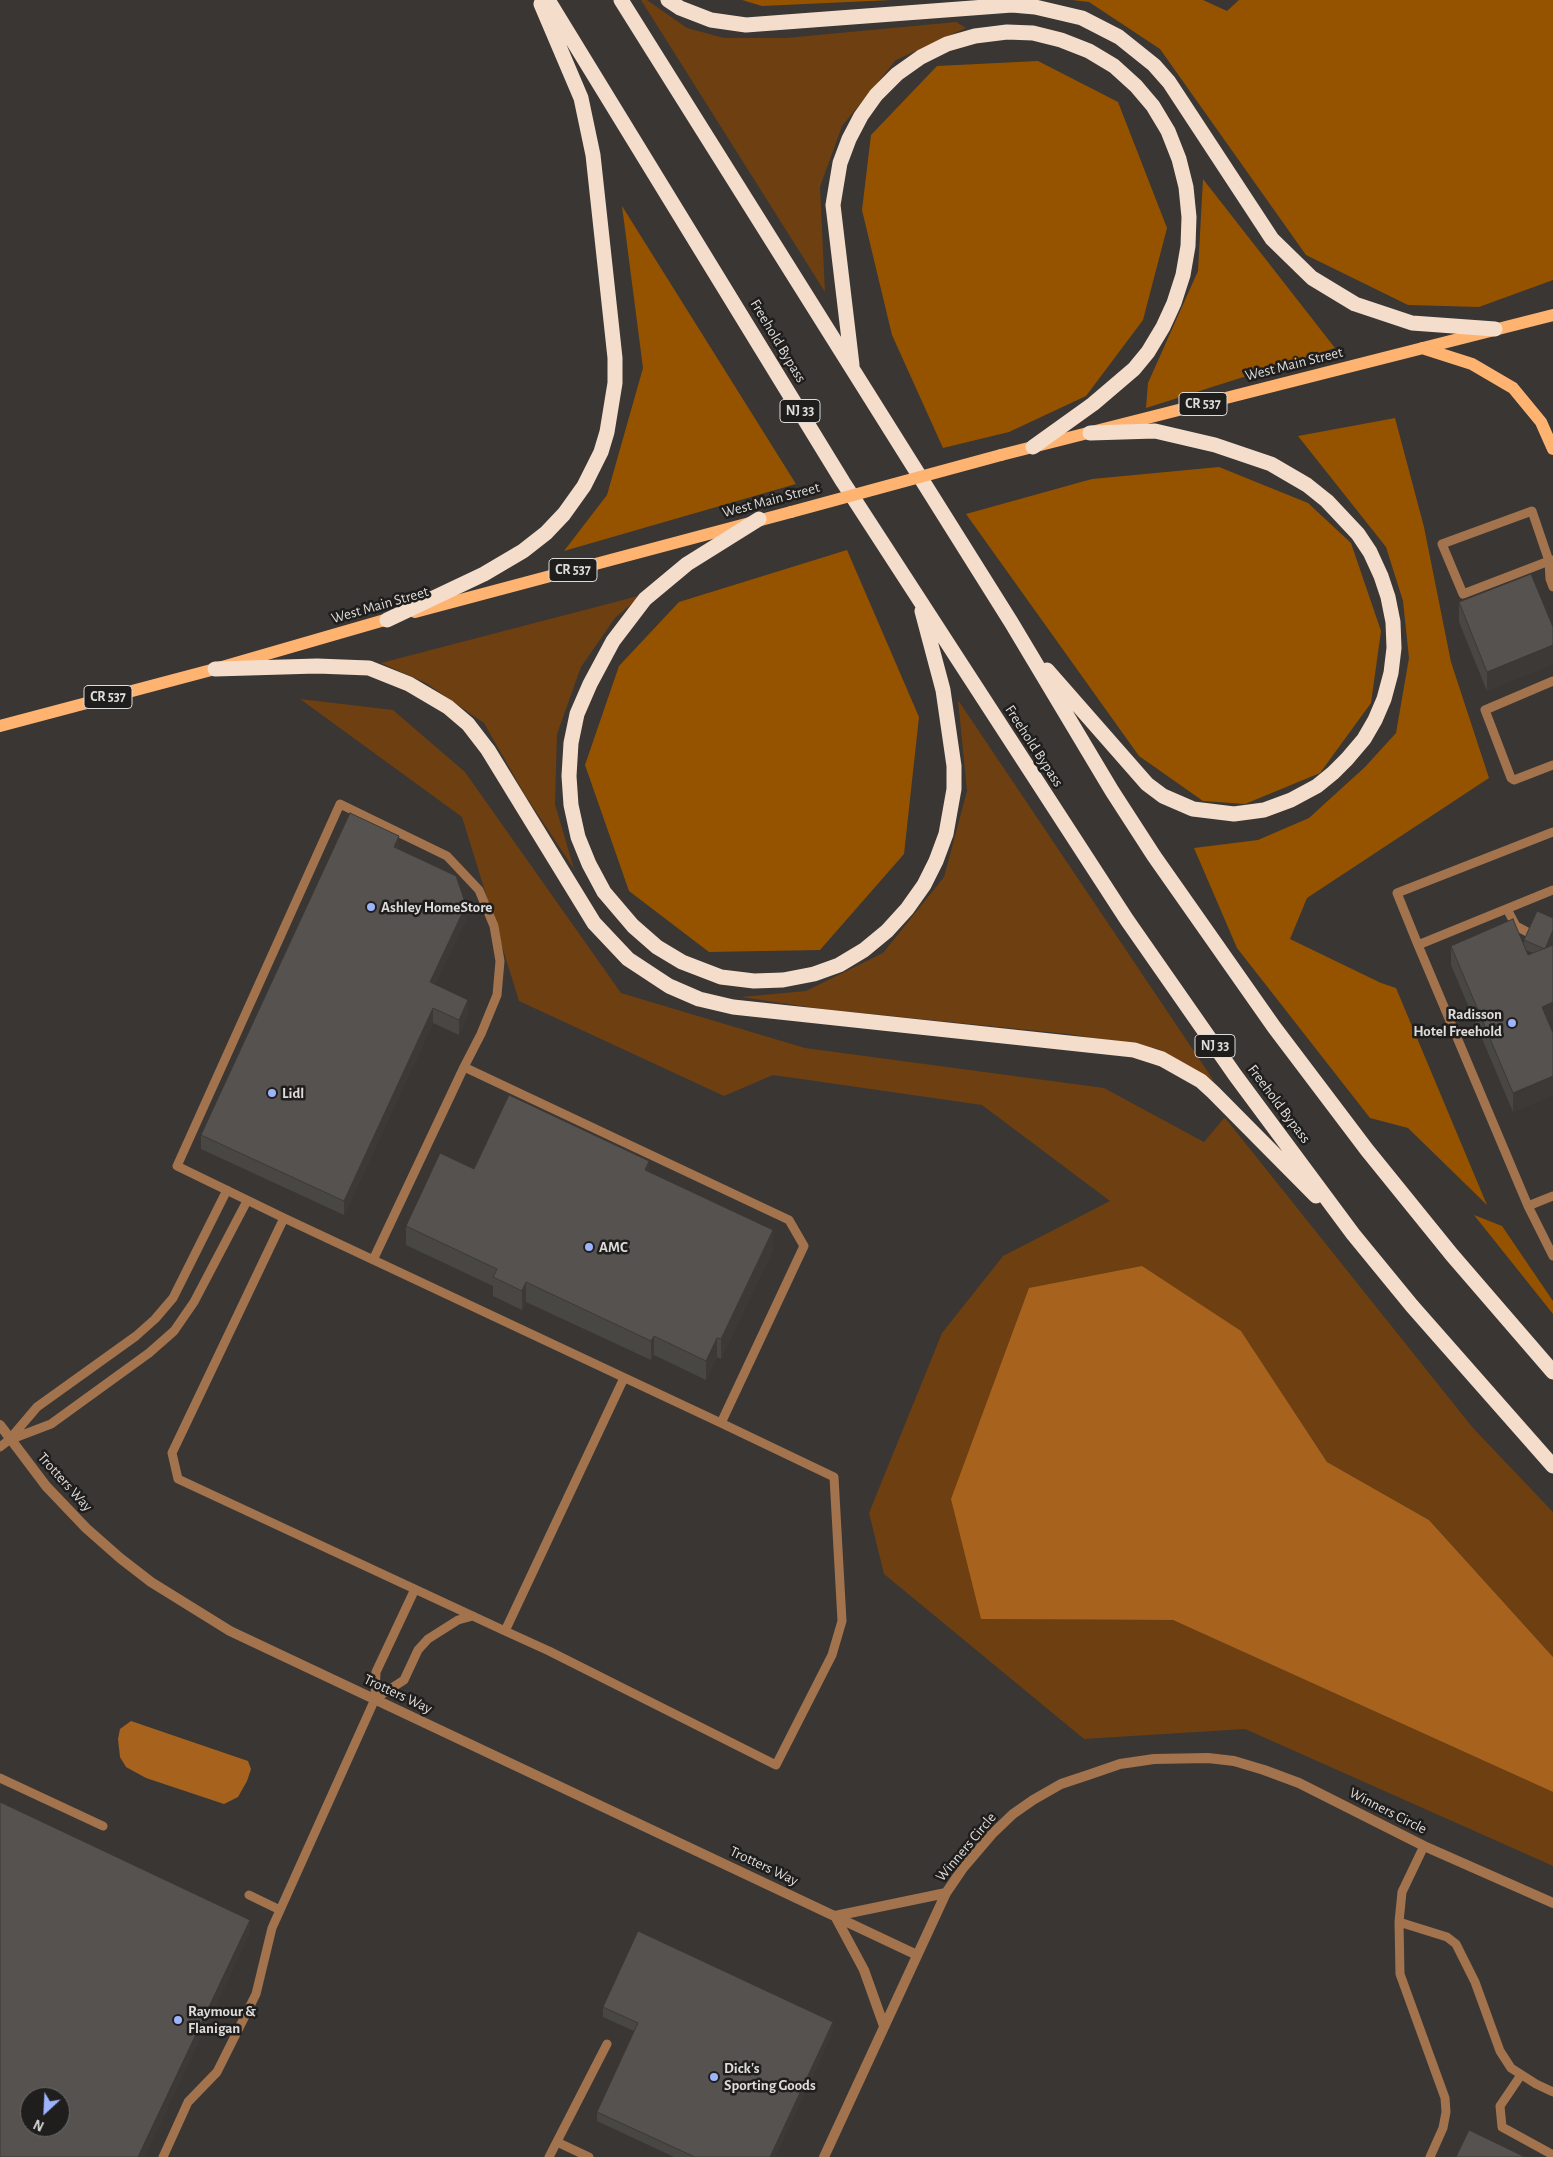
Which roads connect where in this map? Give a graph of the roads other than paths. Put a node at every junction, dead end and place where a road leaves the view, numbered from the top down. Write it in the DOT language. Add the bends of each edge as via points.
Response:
graph roads {
  1 [pos="539,0"];
  2 [pos="548,0"];
  3 [pos="621,0"];
  4 [pos="668,0"];
  5 [pos="1553,316"];
  6 [pos="1495,330"];
  7 [pos="1422,348"];
  8 [pos="852,369"];
  9 [pos="1090,433"];
  10 [pos="1033,447"];
  11 [pos="1553,449"];
  12 [pos="759,519"];
  13 [pos="1551,560"];
  14 [pos="1553,587"];
  15 [pos="917,595"];
  16 [pos="387,620"];
  17 [pos="1020,639"];
  18 [pos="215,669"];
  19 [pos="1553,682"];
  20 [pos="0,726"];
  21 [pos="1553,765"];
  22 [pos="1553,832"];
  23 [pos="1553,890"];
  24 [pos="1507,909"];
  25 [pos="1531,934"];
  26 [pos="1418,945"];
  27 [pos="464,1067"];
  28 [pos="227,1190"];
  29 [pos="1553,1196"];
  30 [pos="247,1200"];
  31 [pos="1528,1206"];
  32 [pos="284,1218"];
  33 [pos="1353,1234"];
  34 [pos="1553,1256"];
  35 [pos="373,1260"];
  36 [pos="1553,1372"];
  37 [pos="624,1378"];
  38 [pos="721,1423"];
  39 [pos="0,1425"];
  40 [pos="9,1440"];
  41 [pos="0,1447"];
  42 [pos="1553,1466"];
  43 [pos="415,1589"];
  44 [pos="472,1616"];
  45 [pos="505,1631"];
  46 [pos="375,1699"];
  47 [pos="0,1778"];
  48 [pos="103,1826"];
  49 [pos="1424,1846"];
  50 [pos="946,1893"];
  51 [pos="249,1895"];
  52 [pos="1553,1903"];
  53 [pos="280,1910"];
  54 [pos="835,1916"];
  55 [pos="1399,1922"];
  56 [pos="917,1955"];
  57 [pos="884,2026"];
  58 [pos="607,2044"];
  59 [pos="1521,2075"];
  60 [pos="1553,2092"];
  61 [pos="557,2142"];
  62 [pos="1553,2155"];
  63 [pos="163,2157"];
  64 [pos="549,2157"];
  65 [pos="589,2157"];
  66 [pos="824,2157"];
  67 [pos="1430,2157"];
  1 -- 16 [label="highway" via="581,98 593,155 615,358 615,383 607,432 584,486 546,532 523,551 484,574"];
  2 -- 15 [label="highway, Freehold Bypass / NJ 33" via="843,482"];
  3 -- 8 [label="highway"];
  4 -- 6 [label="highway" via="711,20 746,25 1012,5 1082,18 1119,37 1169,82 1272,239 1312,278 1355,304 1412,323"];
  5 -- 6 [label="main road, West Main Street / CR 537"];
  6 -- 7 [label="main road, West Main Street / CR 537"];
  7 -- 9 [label="main road, West Main Street / CR 537"];
  7 -- 11 [label="main road" via="1472,364 1513,388 1541,422"];
  8 -- 10 [label="highway" via="833,205 840,163 849,139 876,94 920,57 947,44 975,36 1033,33 1089,51 1114,66 1136,86 1168,132 1186,188 1188,246 1174,303 1148,352 1134,370 1094,404"];
  8 -- 17 [label="highway"];
  9 -- 10 [label="main road, West Main Street / CR 537"];
  9 -- 17 [label="highway" via="1155,431 1215,445 1271,464 1327,501 1348,522 1370,552 1388,597 1394,648 1384,699 1364,739 1348,759 1311,789 1264,810 1234,814 1206,812 1180,805 1147,784"];
  10 -- 12 [label="main road, West Main Street / CR 537, bridge"];
  12 -- 15 [label="highway" via="687,564 645,599 613,641 590,684 577,714 571,743 571,805 578,837 589,864 604,892 632,926 682,962 721,977 754,981 814,974 839,965 864,950 887,931 924,885 946,834 954,789 954,766 943,690"];
  12 -- 16 [label="main road, West Main Street / CR 537"];
  13 -- 13 [label="lane" via="1463,594 1442,544 1532,511"];
  13 -- 14 [label="lane"];
  15 -- 33 [label="highway, Freehold Bypass / NJ 33" via="1132,928"];
  16 -- 18 [label="main road, West Main Street / CR 537"];
  17 -- 36 [label="highway" via="1154,856 1274,1027 1367,1150"];
  18 -- 20 [label="main road, West Main Street / CR 537"];
  18 -- 33 [label="highway" via="369,668 409,684 448,707 468,724 488,750 594,924 628,959 669,986 699,999 733,1007 1112,1046 1162,1059 1213,1092"];
  19 -- 21 [label="lane" via="1485,710 1514,780"];
  22 -- 26 [label="lane" via="1397,893"];
  23 -- 24 [label="lane"];
  24 -- 25 [label="lane" via="1516,926"];
  24 -- 26 [label="lane"];
  26 -- 31 [label="lane"];
  27 -- 28 [label="lane" via="497,995 500,961 494,926 479,890 447,856 340,804 177,1166"];
  27 -- 35 [label="lane"];
  27 -- 38 [label="lane" via="789,1220 804,1246"];
  28 -- 30 [label="lane"];
  28 -- 40 [label="lane" via="173,1298 161,1312 136,1336 37,1407"];
  29 -- 31 [label="lane"];
  30 -- 32 [label="lane"];
  30 -- 40 [label="lane" via="194,1302 174,1330 51,1424"];
  31 -- 34 [label="lane"];
  32 -- 35 [label="lane"];
  32 -- 43 [label="lane" via="172,1453 178,1479"];
  33 -- 42 [label="highway, Freehold Bypass / NJ 33"];
  35 -- 37 [label="lane"];
  37 -- 38 [label="lane"];
  37 -- 45 [label="lane"];
  38 -- 45 [label="lane" via="834,1478 842,1621 832,1655 776,1765"];
  39 -- 40 [label="street, Trotters Way"];
  40 -- 41 [label="lane"];
  40 -- 46 [label="street, Trotters Way" via="86,1528 151,1582 230,1631"];
  43 -- 44 [label="lane"];
  43 -- 46 [label="lane" via="376,1672"];
  44 -- 45 [label="lane"];
  44 -- 46 [label="lane" via="458,1620 428,1639 418,1650 404,1680"];
  46 -- 53 [label="lane"];
  46 -- 54 [label="street, Trotters Way"];
  47 -- 48 [label="lane"];
  49 -- 50 [label="street, Winners Circle" via="1299,1783 1264,1770 1208,1758 1154,1759 1120,1764 1062,1784 1033,1800 992,1834"];
  49 -- 52 [label="street, Winners Circle"];
  49 -- 55 [label="lane" via="1402,1892"];
  50 -- 54 [label="street"];
  50 -- 56 [label="street, Winners Circle"];
  51 -- 53 [label="lane"];
  53 -- 63 [label="lane" via="272,1928 256,1994 218,2072 188,2102"];
  54 -- 56 [label="street, Trotters Way"];
  54 -- 57 [label="street" via="864,1970"];
  55 -- 59 [label="lane" via="1447,1937 1456,1944 1475,1982 1500,2051 1511,2068"];
  55 -- 67 [label="lane" via="1400,1974 1445,2098 1443,2128"];
  56 -- 57 [label="street, Winners Circle"];
  57 -- 66 [label="street, Winners Circle"];
  58 -- 61 [label="lane"];
  59 -- 60 [label="lane"];
  59 -- 62 [label="lane" via="1500,2106 1502,2127"];
  61 -- 64 [label="lane"];
  61 -- 65 [label="lane"];
}
